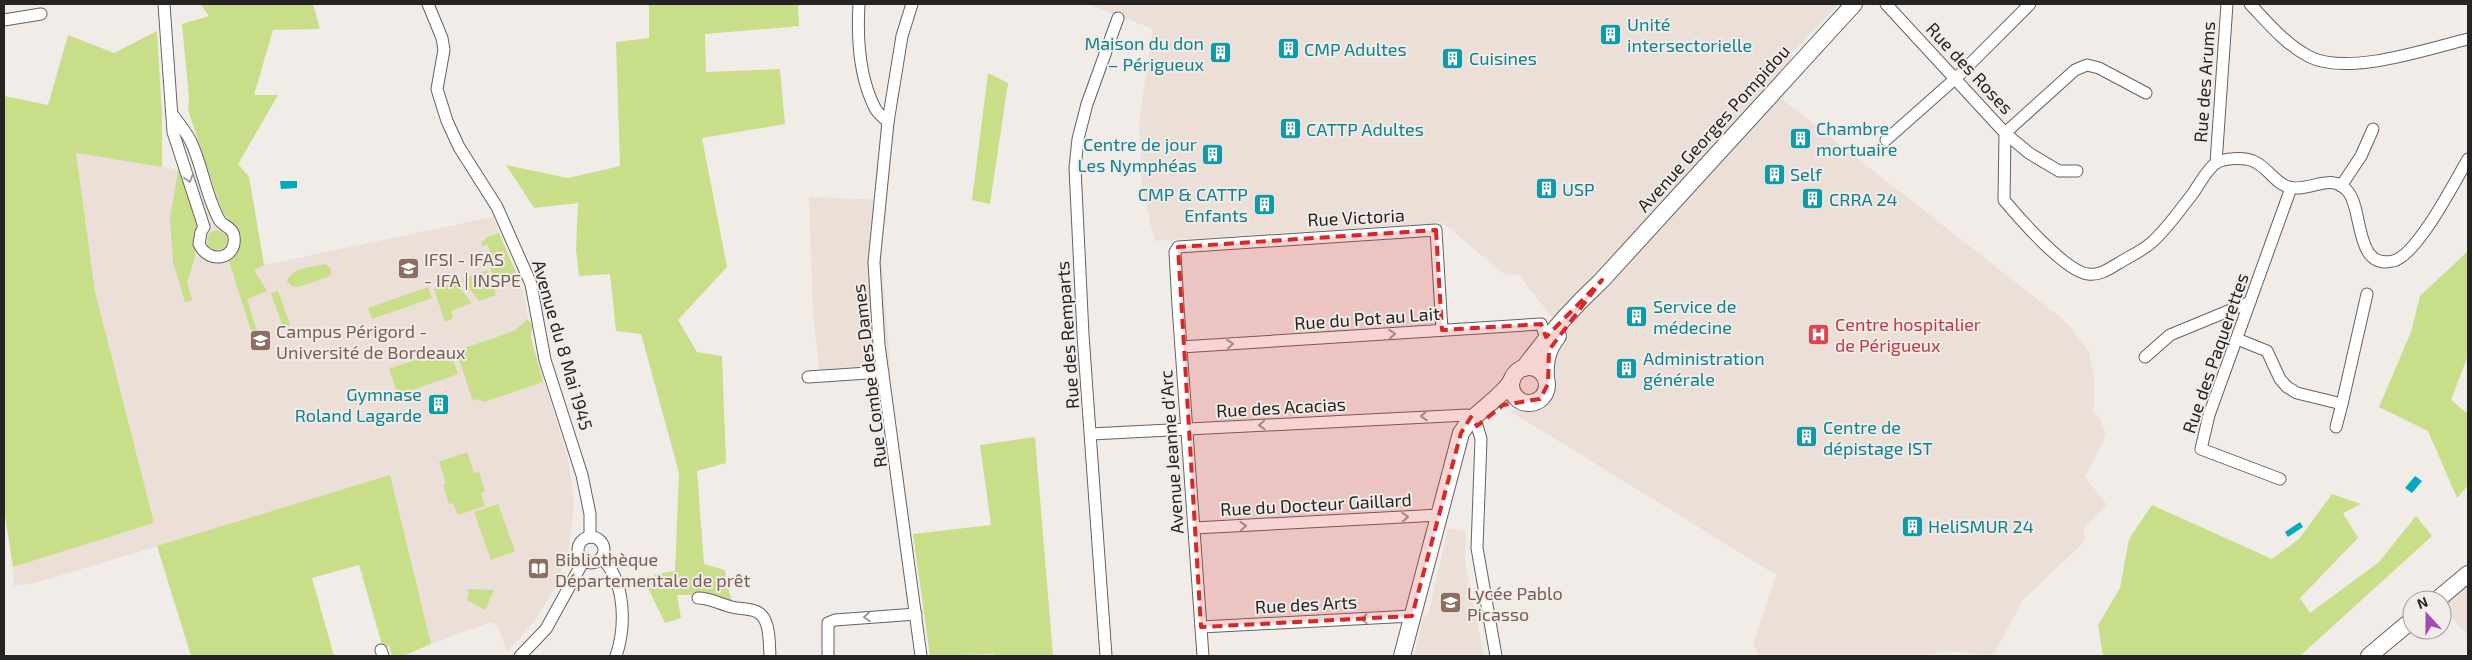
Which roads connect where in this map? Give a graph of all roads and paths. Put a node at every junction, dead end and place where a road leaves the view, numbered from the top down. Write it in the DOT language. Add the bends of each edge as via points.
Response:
graph roads {
  1 [pos="164,4"];
  2 [pos="428,4"];
  3 [pos="858,4"];
  4 [pos="912,4"];
  5 [pos="1854,4"];
  6 [pos="1886,4"];
  7 [pos="2030,4"];
  8 [pos="2227,4"];
  9 [pos="2250,4"];
  10 [pos="41,14"];
  11 [pos="1118,18"];
  12 [pos="4,20"];
  13 [pos="2468,39"];
  14 [pos="1956,78"];
  15 [pos="2146,93"];
  16 [pos="173,115"];
  17 [pos="888,122"];
  18 [pos="2373,129"];
  19 [pos="2006,133"];
  20 [pos="1886,140"];
  21 [pos="2468,159"];
  22 [pos="2216,163"];
  23 [pos="2077,171"];
  24 [pos="2341,186"];
  25 [pos="2291,188"];
  26 [pos="1178,247"];
  27 [pos="1602,280"];
  28 [pos="2368,294"];
  29 [pos="2250,302"];
  30 [pos="1442,330"];
  31 [pos="1546,338"];
  32 [pos="2237,339"];
  33 [pos="1181,347"];
  34 [pos="2145,357"];
  35 [pos="1524,368"];
  36 [pos="883,372"];
  37 [pos="808,376"];
  38 [pos="1546,378"];
  39 [pos="1512,380"];
  40 [pos="1519,400"];
  41 [pos="2342,404"];
  42 [pos="1474,422"];
  43 [pos="2336,427"];
  44 [pos="1187,429"];
  45 [pos="1091,434"];
  46 [pos="2280,479"];
  47 [pos="1440,515"];
  48 [pos="1194,528"];
  49 [pos="590,537"];
  50 [pos="602,558"];
  51 [pos="584,560"];
  52 [pos="2468,574"];
  53 [pos="2449,590"];
  54 [pos="698,598"];
  55 [pos="916,614"];
  56 [pos="1412,616"];
  57 [pos="1201,627"];
  58 [pos="2402,628"];
  59 [pos="520,656"];
  60 [pos="616,656"];
  61 [pos="770,656"];
  62 [pos="828,656"];
  63 [pos="921,656"];
  64 [pos="1106,656"];
  65 [pos="1203,656"];
  66 [pos="1402,656"];
  67 [pos="1496,656"];
  68 [pos="2369,656"];
  1 -- 16 [label="street"];
  2 -- 49 [label="street, Avenue du 8 Mai 1945" via="444,50 438,89 445,115 459,147 497,207 531,284 545,360 582,475 590,514"];
  3 -- 17 [label="street" via="858,37 868,89 875,110"];
  4 -- 17 [label="street, Rue Combe des Dames" via="902,36"];
  5 -- 27 [label="main road, Avenue Georges Pompidou"];
  6 -- 14 [label="street, Rue des Roses"];
  7 -- 14 [label="street"];
  8 -- 22 [label="street, Rue des Arums"];
  9 -- 13 [label="street" via="2289,44 2310,57 2335,64 2365,63"];
  10 -- 12 [label="street"];
  11 -- 45 [label="street, Rue des Remparts" via="1087,104 1076,151 1083,335"];
  14 -- 19 [label="street, Rue des Roses"];
  14 -- 20 [label="street"];
  15 -- 19 [label="street" via="2087,65 2075,70"];
  16 -- 16 [label="street, one-way" via="174,132 204,227 201,232 202,250 212,257 224,256 234,244 233,232 220,222 192,142"];
  17 -- 36 [label="street, Rue Combe des Dames" via="874,262"];
  18 -- 24 [label="street" via="2361,156"];
  19 -- 22 [label="street, Rue des Roses" via="2004,200 2024,224 2072,269 2088,274 2102,273 2150,244"];
  19 -- 23 [label="street" via="2029,153 2059,171"];
  21 -- 24 [label="street" via="2416,244 2396,261 2379,260 2366,250 2355,203"];
  22 -- 25 [label="street" via="2234,158 2253,160 2282,185"];
  24 -- 25 [label="street" via="2325,182"];
  25 -- 29 [label="street, Rue des Paquerettes"];
  26 -- 30 [label="street, Rue Victoria" via="1436,230"];
  26 -- 33 [label="street, Avenue Jeanne d'Arc"];
  27 -- 31 [label="main road, Avenue Georges Pompidou"];
  27 -- 38 [label="main road, Avenue Georges Pompidou" via="1586,305 1548,350"];
  28 -- 41 [label="street"];
  29 -- 32 [label="street, Rue des Paquerettes"];
  29 -- 34 [label="street" via="2170,335"];
  30 -- 31 [label="street, Rue du Pot au Lait" via="1541,324"];
  33 -- 30 [label="street, Rue du Pot au Lait, one-way"];
  31 -- 35 [label="main road, Avenue Georges Pompidou"];
  32 -- 41 [label="street" via="2267,351 2280,379 2297,393"];
  32 -- 46 [label="street, Rue des Paquerettes" via="2209,415 2201,449"];
  33 -- 44 [label="street, Avenue Jeanne d'Arc"];
  35 -- 38 [label="main road" via="1539,369"];
  35 -- 39 [label="main road"];
  36 -- 37 [label="street"];
  36 -- 55 [label="street, Rue Combe des Dames"];
  38 -- 40 [label="main road" via="1546,393 1540,400 1532,403"];
  39 -- 40 [label="main road" via="1512,390"];
  39 -- 42 [label="main road"];
  40 -- 42 [label="main road"];
  41 -- 43 [label="street"];
  42 -- 44 [label="street, Rue des Acacias, one-way" via="1464,414"];
  42 -- 47 [label="main road" via="1461,433"];
  42 -- 67 [label="street" via="1481,448 1477,548"];
  44 -- 45 [label="street, Rue des Acacias"];
  44 -- 48 [label="street, Avenue Jeanne d'Arc"];
  45 -- 64 [label="street, Rue des Remparts"];
  48 -- 47 [label="street, Rue du Docteur Gaillard, one-way"];
  47 -- 56 [label="main road"];
  48 -- 57 [label="street, Avenue Jeanne d'Arc"];
  49 -- 50 [label="street" via="602,542"];
  49 -- 51 [label="street" via="579,546 579,554"];
  50 -- 51 [label="street" via="595,562"];
  50 -- 60 [label="street" via="612,571 624,613"];
  51 -- 59 [label="street" via="546,629"];
  52 -- 53 [label="main road"];
  54 -- 61 [label="street" via="759,612 769,636"];
  55 -- 62 [label="street, one-way" via="828,623"];
  55 -- 63 [label="street, Rue Combe des Dames"];
  56 -- 57 [label="street, Rue des Arts, one-way"];
  56 -- 66 [label="main road"];
  57 -- 65 [label="street, Avenue Jeanne d'Arc"];
  58 -- 68 [label="main road"];
}
